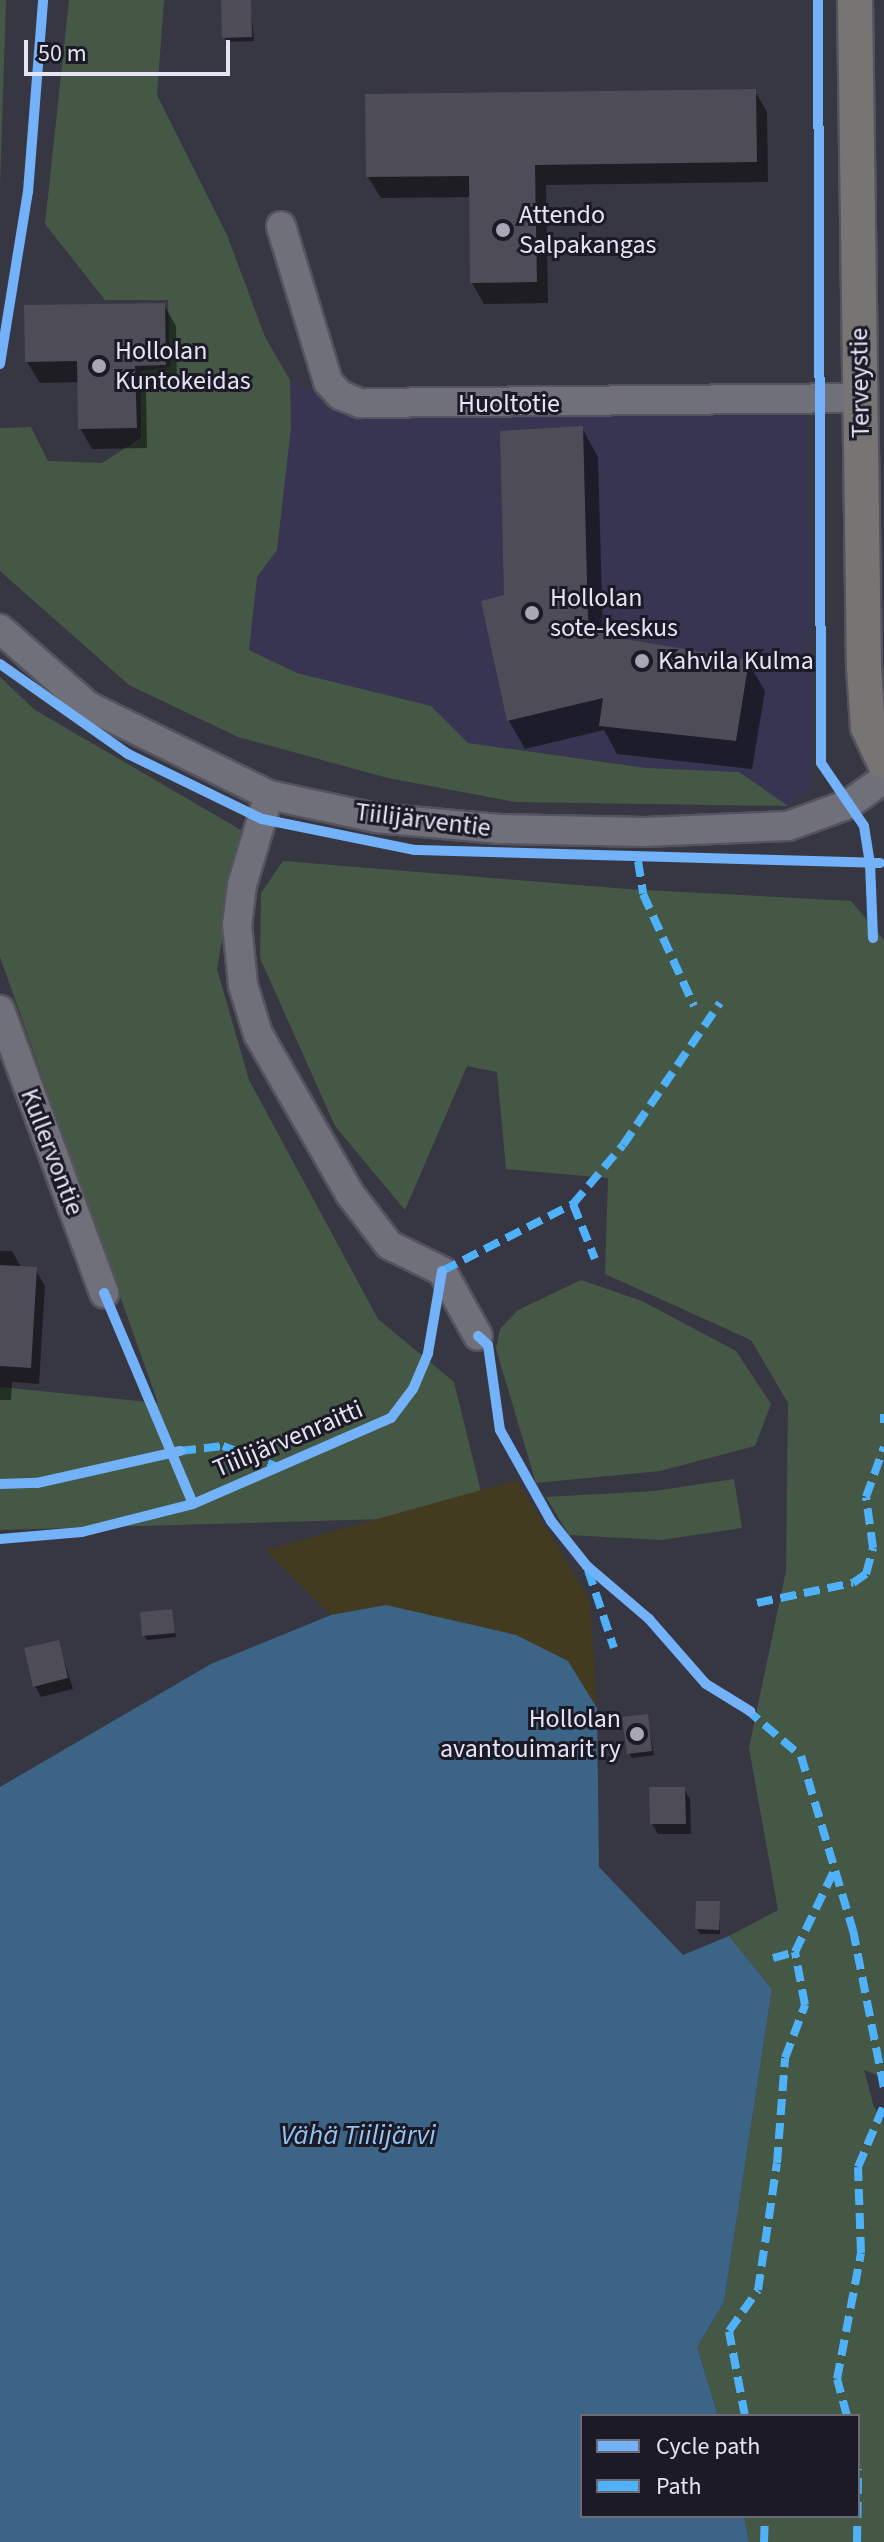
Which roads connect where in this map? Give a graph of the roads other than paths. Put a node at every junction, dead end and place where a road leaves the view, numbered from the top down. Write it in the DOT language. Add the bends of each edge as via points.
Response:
graph roads {
  1 [pos="855,0"];
  2 [pos="281,226"];
  3 [pos="861,398"];
  4 [pos="1,631"];
  5 [pos="884,761"];
  6 [pos="884,779"];
  7 [pos="269,795"];
  8 [pos="0,1010"];
  9 [pos="104,1293"];
  10 [pos="478,1336"];
  1 -- 3 [label="main road, Terveystie"];
  2 -- 3 [label="street, Huoltotie" via="328,382 340,395 360,403"];
  3 -- 5 [label="main road, Terveystie" via="865,690 868,727"];
  4 -- 7 [label="street, Tiilijärventie" via="88,706"];
  6 -- 7 [label="street, Tiilijärventie" via="849,804 788,826 645,832 500,829 376,818"];
  7 -- 10 [label="street" via="242,885 237,924 243,985 258,1034 350,1194 389,1245 442,1271"];
  8 -- 9 [label="street, Kullervontie"];
}
